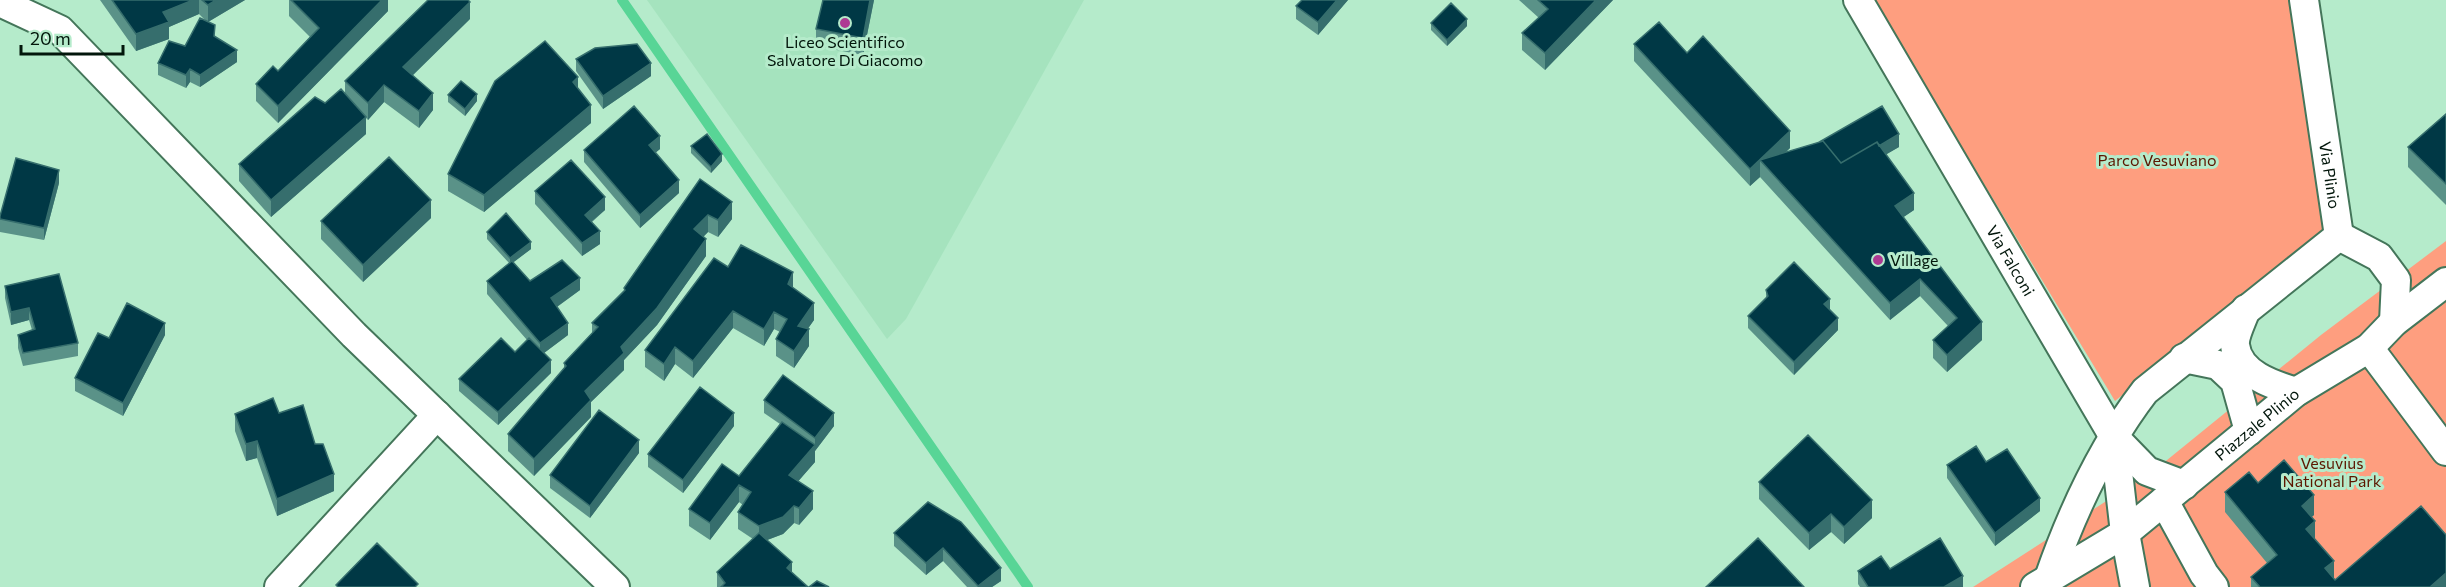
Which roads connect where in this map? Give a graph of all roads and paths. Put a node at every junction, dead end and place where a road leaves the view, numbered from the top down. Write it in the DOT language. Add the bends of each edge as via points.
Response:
graph roads {
  1 [pos="1858,0"];
  2 [pos="2304,0"];
  3 [pos="0,2"];
  4 [pos="2339,236"];
  5 [pos="2446,282"];
  6 [pos="2246,309"];
  7 [pos="2394,322"];
  8 [pos="2369,348"];
  9 [pos="2184,358"];
  10 [pos="2296,392"];
  11 [pos="437,415"];
  12 [pos="2249,431"];
  13 [pos="2114,437"];
  14 [pos="2446,451"];
  15 [pos="2174,493"];
  16 [pos="2125,533"];
  17 [pos="2042,583"];
  18 [pos="279,587"];
  19 [pos="615,587"];
  20 [pos="2135,587"];
  21 [pos="2214,587"];
  1 -- 13 [label="street, Via Falconi"];
  2 -- 4 [label="street, Via Plinio"];
  3 -- 11 [label="street" via="60,30 354,335"];
  4 -- 6 [label="street"];
  4 -- 7 [label="street" via="2379,257 2396,280"];
  5 -- 7 [label="street, Piazzale Plinio"];
  6 -- 9 [label="street"];
  6 -- 10 [label="street" via="2235,344 2241,360 2262,381"];
  7 -- 8 [label="street, Piazzale Plinio"];
  8 -- 10 [label="street, Piazzale Plinio"];
  8 -- 14 [label="street"];
  9 -- 12 [label="street" via="2218,364 2235,381"];
  9 -- 13 [label="street" via="2145,391"];
  10 -- 12 [label="street, Piazzale Plinio"];
  11 -- 18 [label="street"];
  11 -- 19 [label="street"];
  12 -- 15 [label="street, Piazzale Plinio"];
  13 -- 15 [label="street"];
  13 -- 16 [label="street, Via Falconi"];
  13 -- 17 [label="street" via="2070,519"];
  15 -- 16 [label="street, Piazzale Plinio"];
  15 -- 21 [label="street" via="2204,574"];
  16 -- 17 [label="street, Piazzale Plinio"];
  16 -- 20 [label="street, Via Falconi"];
}
